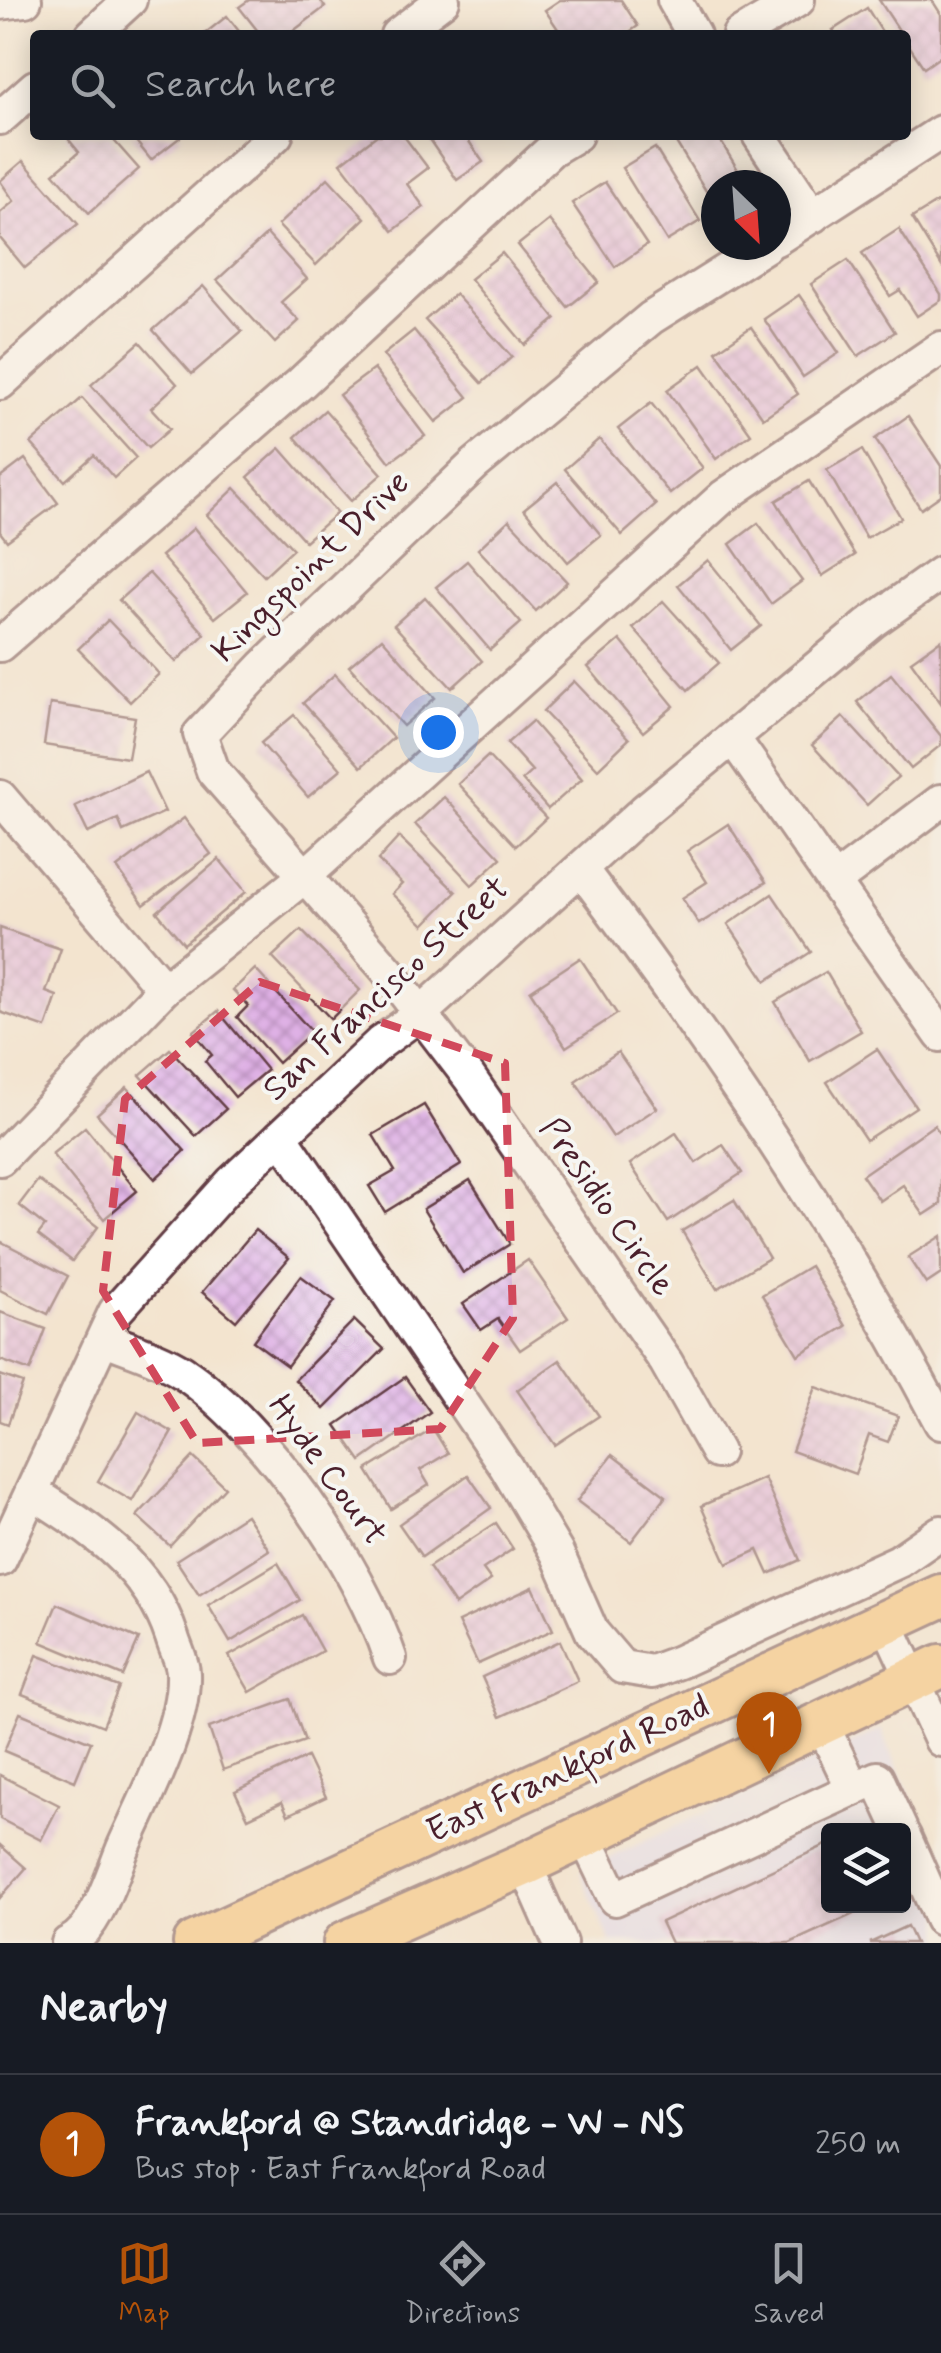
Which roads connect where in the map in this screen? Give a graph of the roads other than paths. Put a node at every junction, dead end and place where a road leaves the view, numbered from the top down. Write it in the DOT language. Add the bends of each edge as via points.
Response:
graph roads {
  1 [pos="24,0"];
  2 [pos="130,0"];
  3 [pos="443,0"];
  4 [pos="674,0"];
  5 [pos="798,0"];
  6 [pos="0,2"];
  7 [pos="97,30"];
  8 [pos="404,30"];
  9 [pos="691,30"];
  10 [pos="747,30"];
  11 [pos="30,91"];
  12 [pos="0,118"];
  13 [pos="941,132"];
  14 [pos="270,140"];
  15 [pos="568,140"];
  16 [pos="762,140"];
  17 [pos="812,216"];
  18 [pos="791,229"];
  19 [pos="743,260"];
  20 [pos="941,348"];
  21 [pos="0,383"];
  22 [pos="941,573"];
  23 [pos="0,645"];
  24 [pos="734,738"];
  25 [pos="0,798"];
  26 [pos="941,801"];
  27 [pos="581,869"];
  28 [pos="305,876"];
  29 [pos="836,880"];
  30 [pos="164,989"];
  31 [pos="421,1013"];
  32 [pos="941,1035"];
  33 [pos="281,1136"];
  34 [pos="0,1159"];
  35 [pos="105,1339"];
  36 [pos="941,1423"];
  37 [pos="716,1452"];
  38 [pos="32,1492"];
  39 [pos="941,1532"];
  40 [pos="0,1560"];
  41 [pos="941,1596"];
  42 [pos="886,1621"];
  43 [pos="390,1658"];
  44 [pos="927,1672"];
  45 [pos="821,1722"];
  46 [pos="941,1740"];
  47 [pos="853,1790"];
  48 [pos="898,1823"];
  49 [pos="584,1835"];
  50 [pos="911,1851"];
  51 [pos="526,1864"];
  52 [pos="938,1906"];
  53 [pos="68,1943"];
  54 [pos="195,1943"];
  55 [pos="345,1943"];
  56 [pos="560,1943"];
  1 -- 6 [label="street"];
  2 -- 7 [label="street"];
  3 -- 8 [label="street"];
  4 -- 9 [label="street"];
  5 -- 10 [label="street"];
  11 -- 12 [label="street"];
  13 -- 17 [label="street"];
  14 -- 21 [label="street"];
  15 -- 23 [label="street"];
  16 -- 17 [label="street"];
  17 -- 18 [label="street"];
  19 -- 28 [label="street, Kingspoint Drive" via="651,318 474,466 200,734 212,771"];
  20 -- 28 [label="street" via="723,497"];
  22 -- 24 [label="street, San Francisco Street"];
  24 -- 27 [label="street, San Francisco Street"];
  24 -- 29 [label="street"];
  25 -- 30 [label="street"];
  26 -- 29 [label="street"];
  27 -- 31 [label="street, San Francisco Street"];
  27 -- 36 [label="street" via="657,970 872,1292"];
  28 -- 30 [label="street"];
  28 -- 31 [label="street, Kingspoint Drive"];
  29 -- 32 [label="street"];
  30 -- 34 [label="street"];
  31 -- 33 [label="street, San Francisco Street"];
  31 -- 37 [label="street, Presidio Circle" via="655,1346"];
  33 -- 35 [label="street, San Francisco Street" via="168,1250 115,1312"];
  33 -- 39 [label="street" via="506,1467 557,1553 592,1632 622,1668 652,1672 679,1662 898,1561"];
  35 -- 38 [label="street, San Francisco Street"];
  35 -- 43 [label="street, Hyde Court" via="178,1369 250,1427 359,1582"];
  38 -- 40 [label="street, San Francisco Street"];
  38 -- 53 [label="street" via="98,1534 139,1572 165,1616 183,1672 170,1743 99,1904"];
  41 -- 42 [label="main road, East Frankford Road"];
  42 -- 44 [label="street"];
  42 -- 54 [label="main road, East Frankford Road"];
  44 -- 45 [label="main road, East Frankford Road"];
  44 -- 46 [label="street"];
  45 -- 47 [label="street"];
  45 -- 49 [label="main road, East Frankford Road"];
  47 -- 48 [label="street" via="878,1778"];
  47 -- 49 [label="street" via="616,1899"];
  49 -- 51 [label="main road, East Frankford Road"];
  50 -- 52 [label="street"];
  51 -- 55 [label="main road, East Frankford Road"];
  51 -- 56 [label="street"];
}
